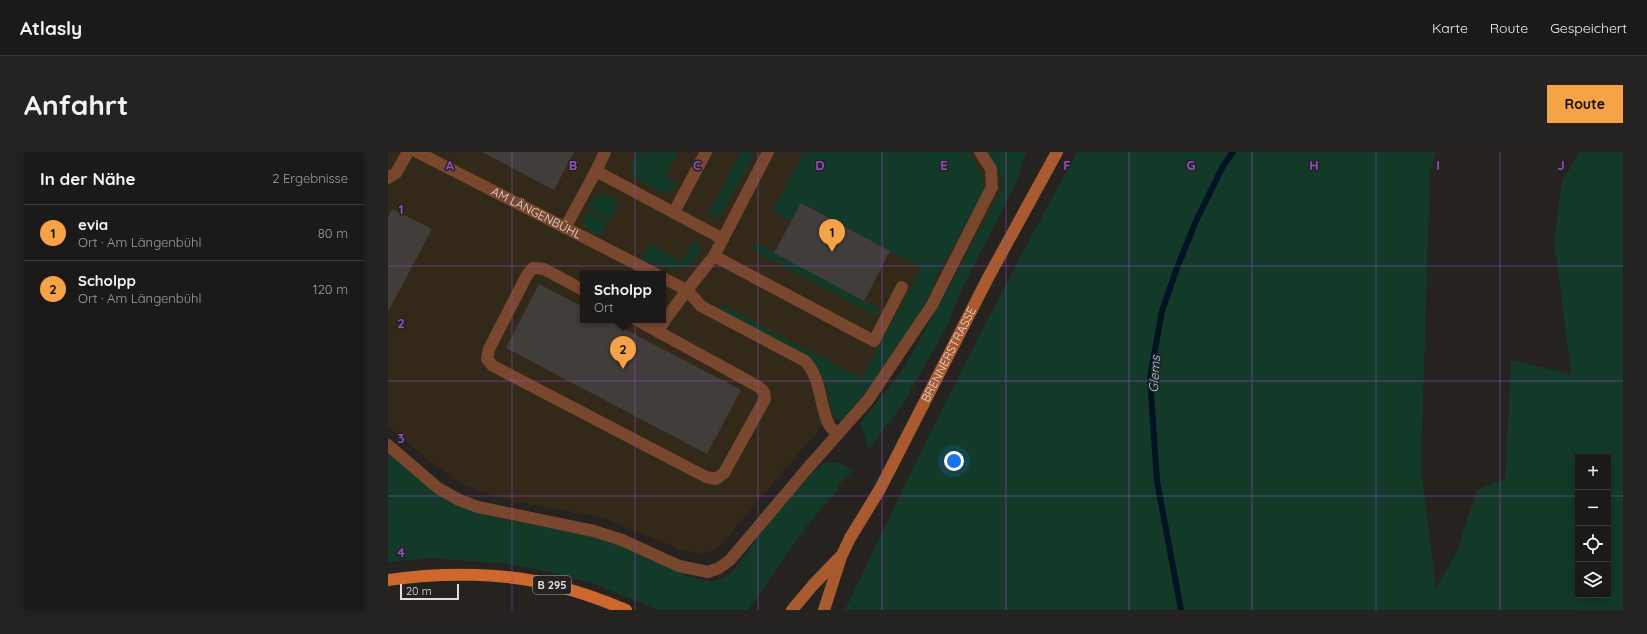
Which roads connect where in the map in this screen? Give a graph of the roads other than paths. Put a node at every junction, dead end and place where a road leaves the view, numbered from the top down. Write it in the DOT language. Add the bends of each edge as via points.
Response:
graph roads {
  1 [pos="408,152"];
  2 [pos="417,152"];
  3 [pos="606,152"];
  4 [pos="706,152"];
  5 [pos="768,152"];
  6 [pos="980,152"];
  7 [pos="1057,152"];
  8 [pos="596,171"];
  9 [pos="388,178"];
  10 [pos="674,212"];
  11 [pos="565,228"];
  12 [pos="723,239"];
  13 [pos="714,256"];
  14 [pos="650,271"];
  15 [pos="666,280"];
  16 [pos="902,287"];
  17 [pos="580,288"];
  18 [pos="687,290"];
  19 [pos="666,319"];
  20 [pos="642,323"];
  21 [pos="663,323"];
  22 [pos="658,332"];
  23 [pos="837,434"];
  24 [pos="388,445"];
  25 [pos="841,557"];
  26 [pos="388,580"];
  27 [pos="626,610"];
  28 [pos="792,610"];
  29 [pos="824,610"];
  1 -- 9 [label="street" via="396,173"];
  2 -- 11 [label="street, AM LÄNGENBÜHL"];
  3 -- 8 [label="street"];
  4 -- 10 [label="street"];
  5 -- 12 [label="street"];
  6 -- 23 [label="street" via="991,169 992,188 932,304 868,400"];
  7 -- 25 [label="main road, BRENNERSTRASSE" via="989,276 880,489"];
  8 -- 10 [label="street"];
  8 -- 11 [label="street"];
  10 -- 12 [label="street"];
  11 -- 14 [label="street, AM LÄNGENBÜHL"];
  12 -- 13 [label="street"];
  13 -- 16 [label="street" via="874,341"];
  13 -- 18 [label="street"];
  15 -- 18 [label="street"];
  17 -- 22 [label="street" via="544,269 533,268 492,342 487,358 493,366 706,478 716,479 724,473 765,399 764,392"];
  18 -- 19 [label="street"];
  18 -- 23 [label="street" via="701,306 805,361 811,367 829,425"];
  20 -- 22 [label="street"];
  21 -- 22 [label="street"];
  23 -- 24 [label="street" via="730,560 720,568 708,572 679,566 622,540 594,531 485,509 465,502 438,488"];
  25 -- 28 [label="main road, BRENNERSTRASSE"];
  25 -- 29 [label="main road, BRENNERSTRASSE"];
  26 -- 27 [label="main road, B 295" via="467,575 516,578 559,586"];
}
